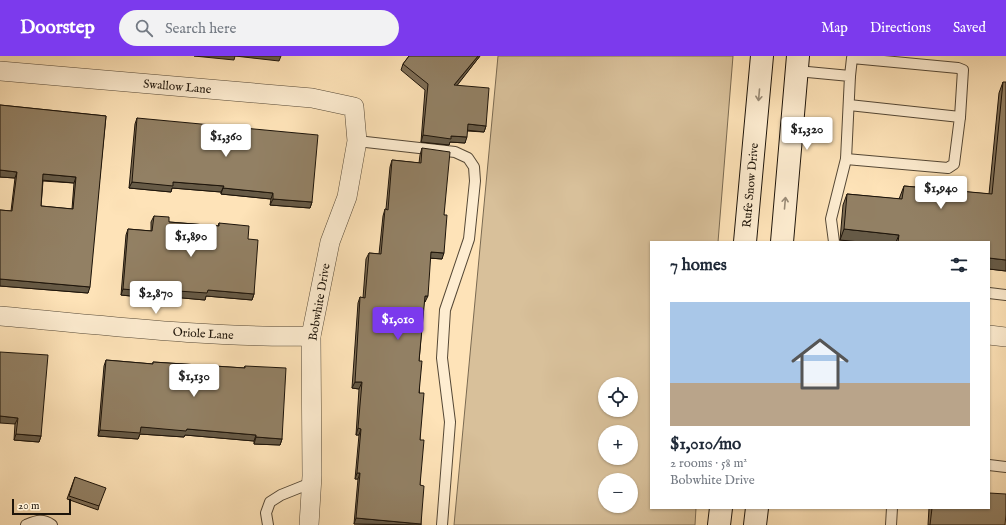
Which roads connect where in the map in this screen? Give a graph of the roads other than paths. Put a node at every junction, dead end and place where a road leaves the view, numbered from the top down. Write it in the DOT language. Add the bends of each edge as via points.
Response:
graph roads {
  1 [pos="762,56"];
  2 [pos="852,57"];
  3 [pos="797,63"];
  4 [pos="0,71"];
  5 [pos="850,76"];
  6 [pos="849,105"];
  7 [pos="354,108"];
  8 [pos="960,117"];
  9 [pos="357,141"];
  10 [pos="846,159"];
  11 [pos="746,241"];
  12 [pos="782,241"];
  13 [pos="833,241"];
  14 [pos="990,293"];
  15 [pos="1006,295"];
  16 [pos="0,316"];
  17 [pos="990,335"];
  18 [pos="311,336"];
  19 [pos="1006,336"];
  20 [pos="990,465"];
  21 [pos="1006,467"];
  22 [pos="311,483"];
  23 [pos="721,509"];
  24 [pos="757,509"];
  25 [pos="892,509"];
  26 [pos="26,525"];
  27 [pos="52,525"];
  28 [pos="268,525"];
  29 [pos="309,525"];
  30 [pos="442,525"];
  31 [pos="720,525"];
  32 [pos="755,525"];
  33 [pos="891,525"];
  1 -- 11 [label="main road, Rufe Snow Drive, one-way"];
  2 -- 5 [label="lane"];
  2 -- 8 [label="lane" via="963,70"];
  3 -- 5 [label="lane"];
  12 -- 3 [label="main road, one-way"];
  4 -- 7 [label="street, Swallow Lane" via="312,98"];
  5 -- 6 [label="lane"];
  6 -- 8 [label="lane"];
  6 -- 10 [label="lane"];
  7 -- 9 [label="street, Bobwhite Drive"];
  8 -- 10 [label="lane" via="954,164 948,168"];
  9 -- 18 [label="street, Bobwhite Drive" via="347,197 330,242"];
  9 -- 30 [label="lane" via="455,152 468,158 474,167 469,239 445,310 442,358 450,422"];
  10 -- 13 [label="lane" via="831,219"];
  14 -- 15 [label="lane"];
  16 -- 18 [label="street, Oriole Lane" via="157,330 284,337"];
  17 -- 19 [label="street"];
  18 -- 22 [label="street, Bobwhite Drive"];
  20 -- 21 [label="lane"];
  22 -- 28 [label="lane" via="270,502 266,513"];
  22 -- 29 [label="street, Bobwhite Drive"];
  23 -- 31 [label="main road"];
  24 -- 32 [label="main road"];
  25 -- 33 [label="lane"];
  26 -- 27 [label="lane" via="37,520"];
}
